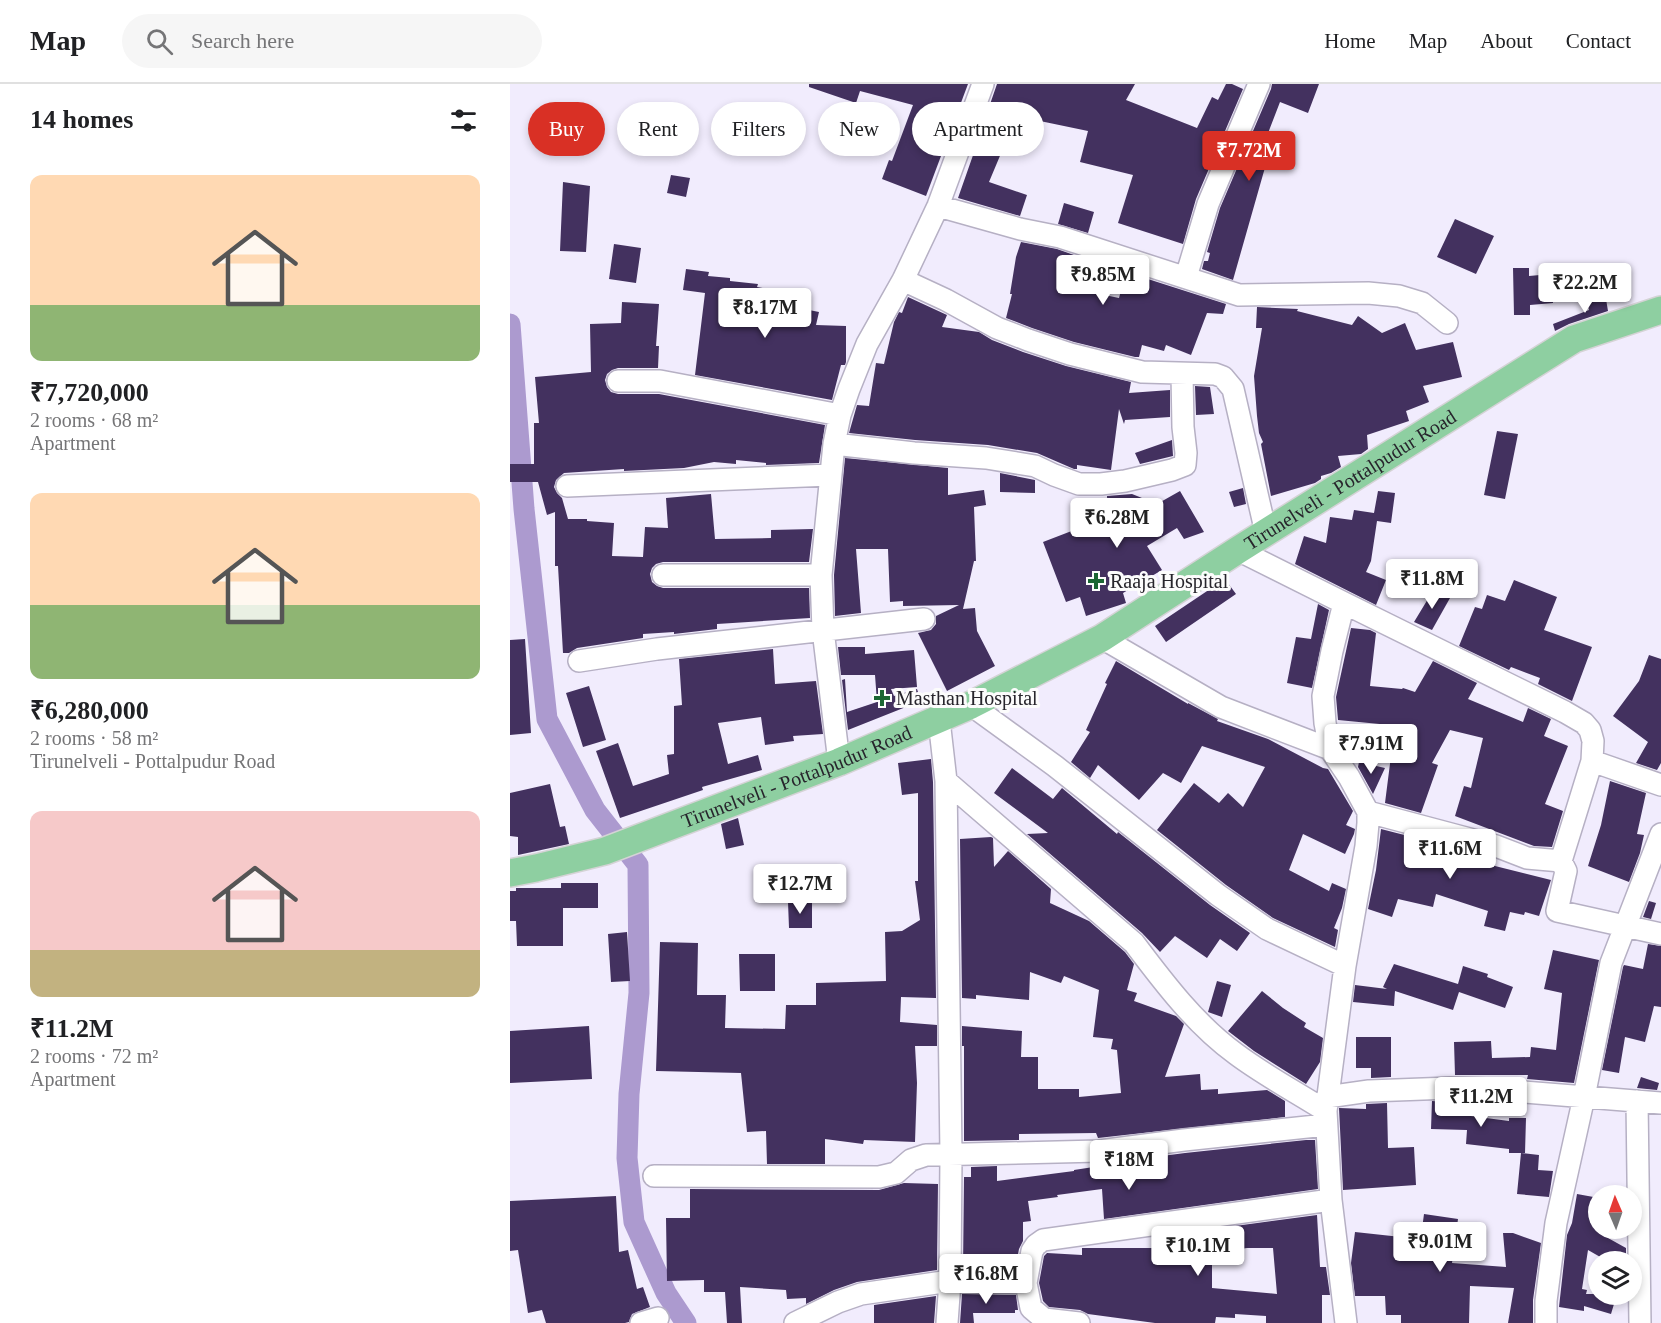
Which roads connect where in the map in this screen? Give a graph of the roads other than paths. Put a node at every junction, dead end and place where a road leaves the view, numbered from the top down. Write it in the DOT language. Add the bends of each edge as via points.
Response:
graph roads {
  1 [pos="983,84"];
  2 [pos="1259,84"];
  3 [pos="938,206"];
  4 [pos="1186,277"];
  5 [pos="903,280"];
  6 [pos="1661,310"];
  7 [pos="1447,323"];
  8 [pos="1182,374"];
  9 [pos="618,381"];
  10 [pos="840,415"];
  11 [pos="834,444"];
  12 [pos="830,475"];
  13 [pos="567,486"];
  14 [pos="1266,533"];
  15 [pos="1238,550"];
  16 [pos="663,575"];
  17 [pos="821,575"];
  18 [pos="1344,603"];
  19 [pos="924,619"];
  20 [pos="823,630"];
  21 [pos="1102,638"];
  22 [pos="579,661"];
  23 [pos="971,705"];
  24 [pos="939,720"];
  25 [pos="1330,749"];
  26 [pos="1592,760"];
  27 [pos="839,762"];
  28 [pos="946,781"];
  29 [pos="1661,785"];
  30 [pos="1368,812"];
  31 [pos="1661,834"];
  32 [pos="1562,861"];
  33 [pos="510,873"];
  34 [pos="1625,926"];
  35 [pos="1661,934"];
  36 [pos="1345,966"];
  37 [pos="1584,1097"];
  38 [pos="1637,1101"];
  39 [pos="1661,1103"];
  40 [pos="1326,1111"];
  41 [pos="951,1155"];
  42 [pos="654,1176"];
  43 [pos="1331,1200"];
  44 [pos="950,1281"];
  45 [pos="1026,1283"];
  46 [pos="795,1323"];
  47 [pos="947,1323"];
  48 [pos="1078,1323"];
  49 [pos="1346,1323"];
  50 [pos="1546,1323"];
  51 [pos="1640,1323"];
  1 -- 3 [label="street"];
  2 -- 4 [label="street" via="1208,204"];
  3 -- 4 [label="street" via="1020,230 1060,237"];
  3 -- 5 [label="street"];
  4 -- 7 [label="street" via="1239,294 1399,296 1422,303"];
  5 -- 8 [label="street" via="997,328 1039,344 1142,372"];
  5 -- 10 [label="street" via="867,344"];
  6 -- 14 [label="main road, Tirunelveli - Pottalpudur Road" via="1574,339"];
  8 -- 11 [label="street" via="1185,465 1125,481 1079,484 1035,466"];
  8 -- 14 [label="street" via="1215,374 1233,389"];
  9 -- 10 [label="street" via="660,381"];
  10 -- 11 [label="street"];
  11 -- 12 [label="street"];
  12 -- 13 [label="street"];
  12 -- 17 [label="street"];
  14 -- 15 [label="main road, Tirunelveli - Pottalpudur Road"];
  15 -- 18 [label="street"];
  15 -- 21 [label="main road, Tirunelveli - Pottalpudur Road"];
  16 -- 17 [label="street"];
  17 -- 20 [label="street"];
  18 -- 25 [label="street" via="1323,696"];
  18 -- 26 [label="street" via="1584,723 1593,741"];
  19 -- 20 [label="street"];
  20 -- 22 [label="street"];
  20 -- 27 [label="street"];
  21 -- 23 [label="main road, Tirunelveli - Pottalpudur Road"];
  21 -- 25 [label="street" via="1221,707"];
  23 -- 24 [label="main road, Tirunelveli - Pottalpudur Road"];
  23 -- 36 [label="street" via="1267,929"];
  24 -- 27 [label="main road, Tirunelveli - Pottalpudur Road"];
  24 -- 28 [label="street"];
  25 -- 30 [label="street"];
  26 -- 29 [label="street"];
  26 -- 32 [label="street"];
  27 -- 33 [label="main road, Tirunelveli - Pottalpudur Road" via="605,851"];
  28 -- 40 [label="street" via="1134,943 1199,1022 1236,1054"];
  28 -- 41 [label="street"];
  30 -- 32 [label="street" via="1527,858"];
  30 -- 36 [label="street" via="1366,846"];
  31 -- 34 [label="street"];
  32 -- 34 [label="street" via="1566,871 1557,912"];
  34 -- 35 [label="street"];
  34 -- 37 [label="street" via="1611,963"];
  36 -- 40 [label="street"];
  37 -- 38 [label="street"];
  37 -- 40 [label="street" via="1486,1089 1370,1090"];
  37 -- 50 [label="street" via="1556,1223"];
  38 -- 39 [label="street"];
  38 -- 51 [label="street"];
  40 -- 41 [label="street" via="1184,1140 1099,1151"];
  40 -- 43 [label="street"];
  41 -- 42 [label="street" via="926,1155 911,1160 896,1173 879,1177"];
  41 -- 44 [label="street"];
  43 -- 45 [label="street" via="1043,1240 1032,1251"];
  43 -- 49 [label="street"];
  44 -- 45 [label="street"];
  44 -- 46 [label="street" via="861,1294"];
  44 -- 47 [label="street"];
  45 -- 48 [label="street" via="1031,1308 1044,1319"];
}
